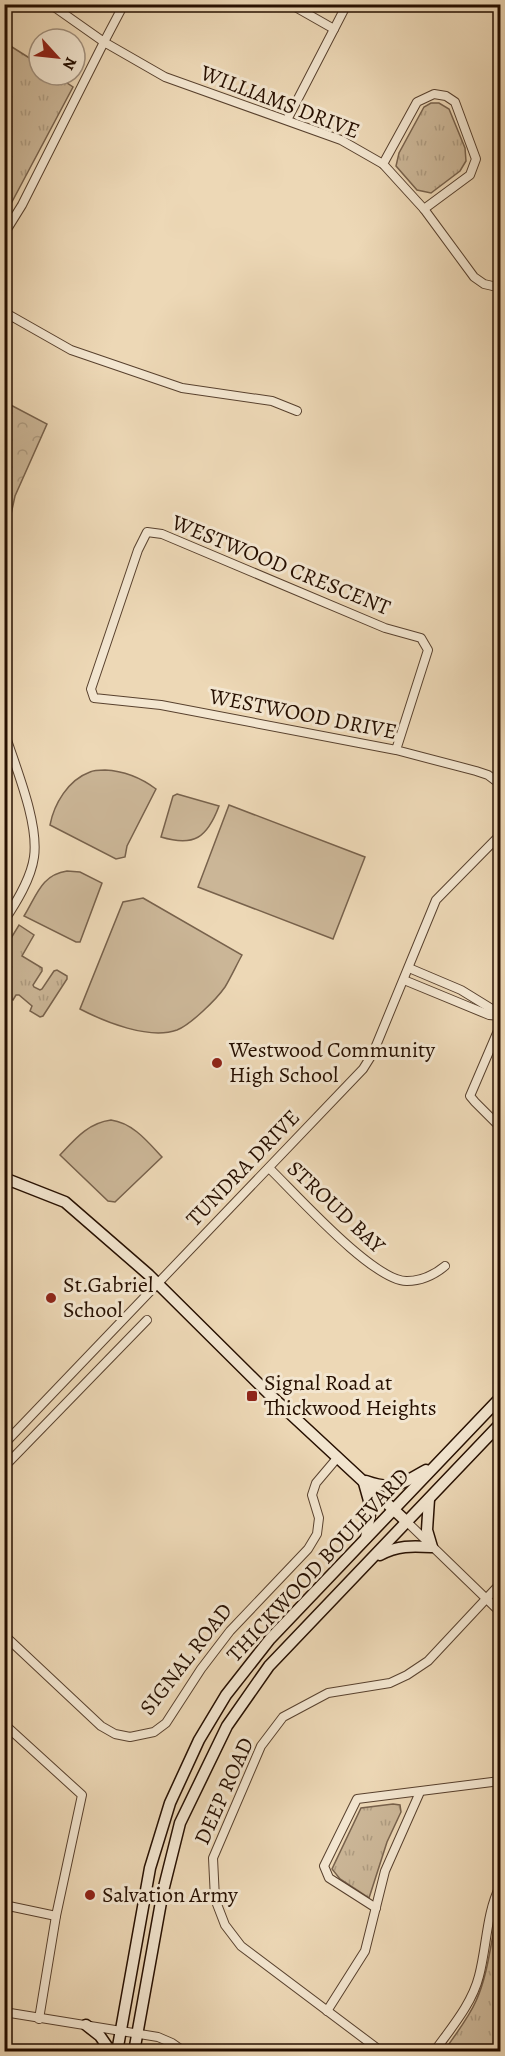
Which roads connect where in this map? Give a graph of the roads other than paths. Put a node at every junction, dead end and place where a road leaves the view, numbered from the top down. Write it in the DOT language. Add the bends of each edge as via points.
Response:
graph roads {
  1 [pos="50,4"];
  2 [pos="124,4"];
  3 [pos="290,4"];
  4 [pos="347,4"];
  5 [pos="334,29"];
  6 [pos="104,42"];
  7 [pos="287,120"];
  8 [pos="383,164"];
  9 [pos="424,209"];
  10 [pos="4,234"];
  11 [pos="501,284"];
  12 [pos="4,312"];
  13 [pos="297,411"];
  14 [pos="94,698"];
  15 [pos="4,731"];
  16 [pos="396,750"];
  17 [pos="501,784"];
  18 [pos="501,835"];
  19 [pos="4,921"];
  20 [pos="409,968"];
  21 [pos="404,980"];
  22 [pos="461,990"];
  23 [pos="457,1001"];
  24 [pos="501,1015"];
  25 [pos="501,1026"];
  26 [pos="501,1127"];
  27 [pos="269,1168"];
  28 [pos="4,1178"];
  29 [pos="445,1266"];
  30 [pos="158,1284"];
  31 [pos="147,1320"];
  32 [pos="97,1347"];
  33 [pos="109,1359"];
  34 [pos="501,1398"];
  35 [pos="501,1424"];
  36 [pos="4,1444"];
  37 [pos="338,1457"];
  38 [pos="439,1462"];
  39 [pos="4,1467"];
  40 [pos="363,1480"];
  41 [pos="429,1499"];
  42 [pos="394,1510"];
  43 [pos="407,1522"];
  44 [pos="366,1538"];
  45 [pos="432,1547"];
  46 [pos="367,1564"];
  47 [pos="501,1584"];
  48 [pos="488,1599"];
  49 [pos="501,1612"];
  50 [pos="4,1635"];
  51 [pos="4,1724"];
  52 [pos="501,1781"];
  53 [pos="420,1792"];
  54 [pos="501,1886"];
  55 [pos="4,1905"];
  56 [pos="376,1908"];
  57 [pos="56,1916"];
  58 [pos="327,2011"];
  59 [pos="4,2012"];
  60 [pos="39,2019"];
  61 [pos="86,2025"];
  62 [pos="121,2031"];
  63 [pos="137,2034"];
  64 [pos="111,2052"];
  65 [pos="117,2052"];
  66 [pos="134,2052"];
  67 [pos="185,2052"];
  68 [pos="382,2052"];
  69 [pos="434,2052"];
  1 -- 6 [label="street, WILLIAMS DRIVE"];
  2 -- 6 [label="street"];
  3 -- 5 [label="street"];
  4 -- 5 [label="street"];
  5 -- 7 [label="street"];
  6 -- 7 [label="street, WILLIAMS DRIVE" via="165,77"];
  6 -- 10 [label="street"];
  7 -- 8 [label="street, WILLIAMS DRIVE" via="341,140"];
  8 -- 9 [label="street, WILLIAMS DRIVE"];
  8 -- 9 [label="street" via="417,102 434,94 454,102 476,159 474,167 470,175"];
  9 -- 11 [label="street, WILLIAMS DRIVE" via="474,277 490,286"];
  12 -- 13 [label="street" via="71,350 161,381 182,388 272,401"];
  14 -- 16 [label="street, WESTWOOD DRIVE" via="161,705"];
  14 -- 16 [label="street, WESTWOOD CRESCENT" via="92,689 147,531 385,628 422,638 428,650"];
  15 -- 19 [label="street" via="33,825 34,857"];
  16 -- 17 [label="street, WESTWOOD DRIVE" via="476,771"];
  18 -- 20 [label="street, TUNDRA DRIVE" via="436,900"];
  20 -- 21 [label="street, TUNDRA DRIVE"];
  20 -- 22 [label="street"];
  21 -- 23 [label="street"];
  21 -- 27 [label="street, TUNDRA DRIVE" via="363,1069"];
  22 -- 23 [label="street"];
  22 -- 24 [label="street"];
  23 -- 24 [label="street" via="489,1015"];
  25 -- 26 [label="street" via="470,1096"];
  27 -- 29 [label="street, STROUD BAY" via="366,1263 392,1278 406,1282 432,1277"];
  27 -- 30 [label="street, TUNDRA DRIVE"];
  28 -- 30 [label="main road" via="65,1202"];
  30 -- 32 [label="street, TUNDRA DRIVE"];
  30 -- 37 [label="main road"];
  31 -- 33 [label="street"];
  32 -- 33 [label="street"];
  32 -- 36 [label="street, TUNDRA DRIVE"];
  33 -- 39 [label="street"];
  34 -- 38 [label="main road, THICKWOOD BOULEVARD"];
  35 -- 41 [label="main road, THICKWOOD BOULEVARD"];
  37 -- 40 [label="main road"];
  37 -- 50 [label="street, SIGNAL ROAD" via="316,1483 312,1495 319,1518 317,1534 308,1549 230,1630 166,1723 154,1732 130,1737 101,1726"];
  38 -- 40 [label="main road" via="399,1486 382,1487"];
  38 -- 42 [label="main road, THICKWOOD BOULEVARD"];
  40 -- 42 [label="main road"];
  40 -- 44 [label="main road" via="371,1508"];
  41 -- 43 [label="main road, THICKWOOD BOULEVARD"];
  41 -- 45 [label="main road" via="427,1530"];
  42 -- 43 [label="main road"];
  42 -- 44 [label="main road, THICKWOOD BOULEVARD"];
  43 -- 45 [label="street"];
  43 -- 46 [label="main road, THICKWOOD BOULEVARD"];
  44 -- 62 [label="main road, THICKWOOD BOULEVARD" via="270,1639 226,1695 199,1740 170,1803 150,1868"];
  45 -- 46 [label="main road" via="390,1549"];
  45 -- 48 [label="street"];
  46 -- 63 [label="main road, THICKWOOD BOULEVARD" via="269,1666 226,1726 180,1823 163,1891"];
  47 -- 48 [label="street, DEEP ROAD"];
  48 -- 49 [label="street"];
  48 -- 58 [label="street, DEEP ROAD" via="428,1661 407,1676 390,1683 328,1693 284,1717 261,1746 213,1858 215,1899 230,1932 241,1946"];
  51 -- 57 [label="street" via="82,1795"];
  52 -- 53 [label="street"];
  53 -- 56 [label="street" via="385,1871"];
  53 -- 56 [label="street" via="357,1799 324,1866 329,1878"];
  54 -- 69 [label="street" via="493,1901 479,1977 470,2001"];
  55 -- 57 [label="street"];
  56 -- 58 [label="street" via="365,1951"];
  57 -- 60 [label="street"];
  58 -- 68 [label="street, DEEP ROAD"];
  59 -- 60 [label="street"];
  60 -- 61 [label="street"];
  61 -- 62 [label="street"];
  61 -- 64 [label="main road"];
  62 -- 63 [label="street"];
  62 -- 65 [label="main road, THICKWOOD BOULEVARD"];
  63 -- 66 [label="main road, THICKWOOD BOULEVARD"];
  63 -- 67 [label="street" via="165,2039"];
}
